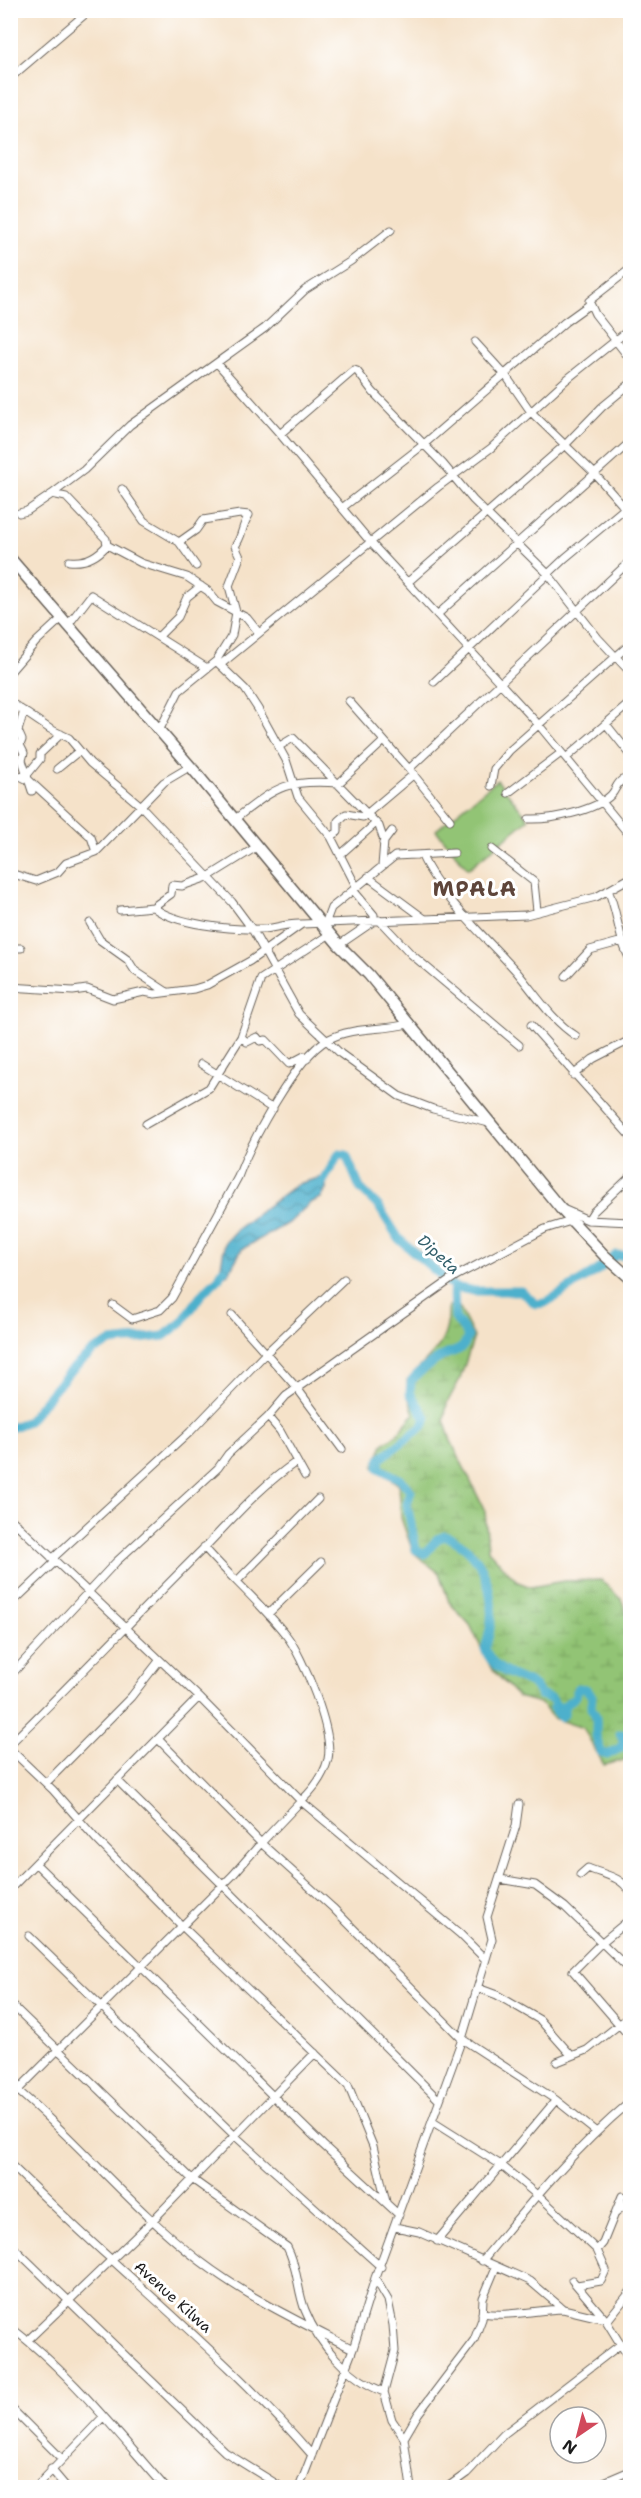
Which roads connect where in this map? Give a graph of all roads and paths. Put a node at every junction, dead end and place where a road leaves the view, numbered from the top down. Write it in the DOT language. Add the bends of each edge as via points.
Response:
graph roads {
  1 [pos="90,10"];
  2 [pos="10,78"];
  3 [pos="391,231"];
  4 [pos="630,269"];
  5 [pos="590,303"];
  6 [pos="630,329"];
  7 [pos="615,341"];
  8 [pos="475,342"];
  9 [pos="630,359"];
  10 [pos="217,363"];
  11 [pos="506,376"];
  12 [pos="630,384"];
  13 [pos="531,412"];
  14 [pos="280,434"];
  15 [pos="630,442"];
  16 [pos="423,445"];
  17 [pos="564,445"];
  18 [pos="594,473"];
  19 [pos="453,476"];
  20 [pos="122,489"];
  21 [pos="52,494"];
  22 [pos="630,498"];
  23 [pos="623,506"];
  24 [pos="342,508"];
  25 [pos="487,512"];
  26 [pos="19,513"];
  27 [pos="630,514"];
  28 [pos="371,542"];
  29 [pos="179,543"];
  30 [pos="107,545"];
  31 [pos="517,545"];
  32 [pos="10,558"];
  33 [pos="69,561"];
  34 [pos="630,561"];
  35 [pos="196,566"];
  36 [pos="548,574"];
  37 [pos="408,582"];
  38 [pos="201,586"];
  39 [pos="236,612"];
  40 [pos="578,612"];
  41 [pos="438,614"];
  42 [pos="65,621"];
  43 [pos="259,633"];
  44 [pos="159,636"];
  45 [pos="630,644"];
  46 [pos="469,647"];
  47 [pos="617,655"];
  48 [pos="218,663"];
  49 [pos="207,668"];
  50 [pos="10,672"];
  51 [pos="630,672"];
  52 [pos="434,682"];
  53 [pos="500,682"];
  54 [pos="349,701"];
  55 [pos="630,703"];
  56 [pos="12,705"];
  57 [pos="24,711"];
  58 [pos="606,723"];
  59 [pos="538,724"];
  60 [pos="18,731"];
  61 [pos="159,731"];
  62 [pos="61,734"];
  63 [pos="10,739"];
  64 [pos="384,741"];
  65 [pos="278,747"];
  66 [pos="79,751"];
  67 [pos="24,753"];
  68 [pos="40,754"];
  69 [pos="630,754"];
  70 [pos="563,756"];
  71 [pos="190,766"];
  72 [pos="57,769"];
  73 [pos="13,772"];
  74 [pos="412,772"];
  75 [pos="26,780"];
  76 [pos="622,780"];
  77 [pos="291,783"];
  78 [pos="339,783"];
  79 [pos="491,786"];
  80 [pos="32,791"];
  81 [pos="508,793"];
  82 [pos="602,801"];
  83 [pos="141,806"];
  84 [pos="367,814"];
  85 [pos="235,819"];
  86 [pos="529,819"];
  87 [pos="450,820"];
  88 [pos="376,823"];
  89 [pos="392,831"];
  90 [pos="630,836"];
  91 [pos="331,837"];
  92 [pos="383,843"];
  93 [pos="258,846"];
  94 [pos="492,849"];
  95 [pos="96,852"];
  96 [pos="454,853"];
  97 [pos="340,855"];
  98 [pos="422,856"];
  99 [pos="382,866"];
  100 [pos="10,873"];
  101 [pos="208,877"];
  102 [pos="368,877"];
  103 [pos="630,878"];
  104 [pos="354,888"];
  105 [pos="608,890"];
  106 [pos="153,907"];
  107 [pos="120,909"];
  108 [pos="537,911"];
  109 [pos="466,918"];
  110 [pos="425,919"];
  111 [pos="376,921"];
  112 [pos="90,923"];
  113 [pos="302,924"];
  114 [pos="252,929"];
  115 [pos="327,929"];
  116 [pos="623,941"];
  117 [pos="339,945"];
  118 [pos="10,948"];
  119 [pos="21,948"];
  120 [pos="264,952"];
  121 [pos="630,959"];
  122 [pos="273,970"];
  123 [pos="566,976"];
  124 [pos="10,987"];
  125 [pos="167,992"];
  126 [pos="408,1024"];
  127 [pos="531,1025"];
  128 [pos="576,1036"];
  129 [pos="241,1037"];
  130 [pos="630,1040"];
  131 [pos="326,1041"];
  132 [pos="519,1045"];
  133 [pos="308,1059"];
  134 [pos="201,1064"];
  135 [pos="218,1074"];
  136 [pos="573,1075"];
  137 [pos="273,1109"];
  138 [pos="489,1123"];
  139 [pos="146,1124"];
  140 [pos="625,1134"];
  141 [pos="630,1177"];
  142 [pos="560,1208"];
  143 [pos="588,1220"];
  144 [pos="571,1221"];
  145 [pos="630,1222"];
  146 [pos="630,1278"];
  147 [pos="344,1280"];
  148 [pos="113,1305"];
  149 [pos="232,1314"];
  150 [pos="266,1353"];
  151 [pos="297,1388"];
  152 [pos="268,1417"];
  153 [pos="342,1449"];
  154 [pos="296,1462"];
  155 [pos="305,1476"];
  156 [pos="318,1499"];
  157 [pos="10,1518"];
  158 [pos="17,1524"];
  159 [pos="10,1531"];
  160 [pos="204,1547"];
  161 [pos="54,1560"];
  162 [pos="321,1562"];
  163 [pos="237,1581"];
  164 [pos="89,1594"];
  165 [pos="10,1605"];
  166 [pos="268,1614"];
  167 [pos="126,1629"];
  168 [pos="159,1661"];
  169 [pos="10,1676"];
  170 [pos="199,1697"];
  171 [pos="158,1739"];
  172 [pos="10,1744"];
  173 [pos="10,1749"];
  174 [pos="117,1780"];
  175 [pos="46,1783"];
  176 [pos="302,1801"];
  177 [pos="519,1804"];
  178 [pos="78,1820"];
  179 [pos="261,1843"];
  180 [pos="37,1865"];
  181 [pos="580,1875"];
  182 [pos="500,1879"];
  183 [pos="223,1884"];
  184 [pos="10,1889"];
  185 [pos="630,1892"];
  186 [pos="630,1919"];
  187 [pos="182,1924"];
  188 [pos="29,1936"];
  189 [pos="601,1943"];
  190 [pos="485,1959"];
  191 [pos="141,1965"];
  192 [pos="630,1970"];
  193 [pos="478,1988"];
  194 [pos="10,2003"];
  195 [pos="101,2007"];
  196 [pos="630,2016"];
  197 [pos="621,2025"];
  198 [pos="630,2037"];
  199 [pos="462,2039"];
  200 [pos="59,2049"];
  201 [pos="315,2053"];
  202 [pos="571,2055"];
  203 [pos="557,2062"];
  204 [pos="10,2084"];
  205 [pos="18,2090"];
  206 [pos="273,2096"];
  207 [pos="10,2098"];
  208 [pos="440,2100"];
  209 [pos="556,2100"];
  210 [pos="630,2102"];
  211 [pos="433,2122"];
  212 [pos="595,2132"];
  213 [pos="234,2135"];
  214 [pos="10,2164"];
  215 [pos="501,2165"];
  216 [pos="192,2179"];
  217 [pos="537,2195"];
  218 [pos="622,2196"];
  219 [pos="386,2202"];
  220 [pos="625,2205"];
  221 [pos="615,2211"];
  222 [pos="399,2215"];
  223 [pos="153,2220"];
  224 [pos="620,2221"];
  225 [pos="395,2227"];
  226 [pos="437,2241"];
  227 [pos="10,2244"];
  228 [pos="597,2250"];
  229 [pos="112,2261"];
  230 [pos="482,2261"];
  231 [pos="381,2267"];
  232 [pos="496,2267"];
  233 [pos="375,2278"];
  234 [pos="629,2297"];
  235 [pos="69,2300"];
  236 [pos="563,2309"];
  237 [pos="482,2313"];
  238 [pos="606,2320"];
  239 [pos="10,2327"];
  240 [pos="314,2329"];
  241 [pos="28,2340"];
  242 [pos="621,2344"];
  243 [pos="353,2349"];
  244 [pos="630,2360"];
  245 [pos="346,2367"];
  246 [pos="384,2392"];
  247 [pos="10,2407"];
  248 [pos="103,2417"];
  249 [pos="404,2438"];
  250 [pos="312,2455"];
  251 [pos="61,2458"];
  252 [pos="51,2469"];
  253 [pos="630,2471"];
  254 [pos="605,2481"];
  255 [pos="35,2487"];
  256 [pos="68,2487"];
  257 [pos="166,2487"];
  258 [pos="283,2487"];
  259 [pos="299,2487"];
  260 [pos="411,2487"];
  261 [pos="446,2487"];
  262 [pos="590,2487"];
  263 [pos="614,2487"];
  1 -- 2 [label="street"];
  3 -- 10 [label="street" via="305,290 265,328"];
  4 -- 5 [label="street"];
  5 -- 7 [label="street"];
  5 -- 11 [label="street"];
  6 -- 7 [label="street"];
  7 -- 9 [label="street"];
  7 -- 13 [label="street"];
  8 -- 11 [label="street"];
  10 -- 14 [label="street"];
  10 -- 21 [label="street" via="130,425 84,470"];
  11 -- 13 [label="street"];
  11 -- 16 [label="street"];
  12 -- 17 [label="street"];
  13 -- 17 [label="street"];
  13 -- 19 [label="street"];
  14 -- 16 [label="street" via="354,370"];
  14 -- 24 [label="street"];
  15 -- 18 [label="street"];
  16 -- 19 [label="street"];
  16 -- 24 [label="street"];
  17 -- 18 [label="street"];
  17 -- 25 [label="street"];
  18 -- 23 [label="street"];
  18 -- 31 [label="street"];
  19 -- 25 [label="street"];
  19 -- 28 [label="street"];
  20 -- 29 [label="street" via="144,521"];
  21 -- 26 [label="street"];
  21 -- 30 [label="street" via="66,497 106,539"];
  22 -- 23 [label="street"];
  23 -- 27 [label="street"];
  23 -- 36 [label="street"];
  24 -- 28 [label="street"];
  25 -- 31 [label="street"];
  25 -- 37 [label="street"];
  28 -- 37 [label="street"];
  28 -- 43 [label="street"];
  29 -- 35 [label="street"];
  29 -- 39 [label="street" via="203,520 249,515 241,527 236,546 240,557 229,586"];
  30 -- 33 [label="street" via="85,561"];
  30 -- 38 [label="street"];
  31 -- 36 [label="street"];
  31 -- 41 [label="street"];
  32 -- 42 [label="highway"];
  34 -- 40 [label="street"];
  36 -- 40 [label="street"];
  36 -- 46 [label="street"];
  37 -- 41 [label="street"];
  38 -- 39 [label="street" via="217,602"];
  38 -- 44 [label="street"];
  39 -- 43 [label="street"];
  39 -- 48 [label="street" via="232,635"];
  40 -- 47 [label="street"];
  40 -- 53 [label="street"];
  41 -- 46 [label="street"];
  42 -- 44 [label="street" via="91,595"];
  42 -- 50 [label="street" via="36,642"];
  42 -- 61 [label="highway"];
  43 -- 48 [label="street"];
  44 -- 49 [label="street"];
  45 -- 47 [label="street"];
  46 -- 52 [label="street"];
  46 -- 53 [label="street"];
  47 -- 51 [label="street"];
  47 -- 59 [label="street"];
  48 -- 49 [label="street"];
  48 -- 65 [label="street" via="245,689"];
  49 -- 61 [label="street" via="180,691"];
  53 -- 59 [label="street"];
  53 -- 74 [label="street"];
  54 -- 64 [label="street"];
  55 -- 58 [label="street"];
  56 -- 57 [label="street"];
  57 -- 60 [label="street"];
  57 -- 62 [label="street"];
  58 -- 69 [label="street"];
  58 -- 70 [label="street"];
  59 -- 70 [label="street"];
  59 -- 79 [label="street" via="494,769"];
  60 -- 63 [label="street"];
  60 -- 67 [label="street"];
  61 -- 71 [label="highway"];
  62 -- 66 [label="street"];
  62 -- 68 [label="street"];
  64 -- 74 [label="street"];
  64 -- 78 [label="street"];
  65 -- 77 [label="street" via="286,760"];
  65 -- 78 [label="street" via="293,738"];
  66 -- 72 [label="street"];
  66 -- 83 [label="street"];
  67 -- 68 [label="street"];
  67 -- 75 [label="street"];
  68 -- 75 [label="street"];
  70 -- 81 [label="street"];
  70 -- 82 [label="street"];
  71 -- 83 [label="street" via="164,782"];
  71 -- 85 [label="highway"];
  73 -- 75 [label="street"];
  74 -- 84 [label="street"];
  74 -- 87 [label="street"];
  75 -- 80 [label="street"];
  75 -- 95 [label="street" via="91,837"];
  76 -- 82 [label="street"];
  77 -- 78 [label="street"];
  77 -- 85 [label="street" via="267,794"];
  77 -- 91 [label="street" via="308,812"];
  78 -- 84 [label="street"];
  82 -- 86 [label="street" via="557,819"];
  82 -- 90 [label="street"];
  83 -- 95 [label="street"];
  83 -- 101 [label="street"];
  84 -- 88 [label="street"];
  84 -- 91 [label="street" via="346,814 338,821 338,832"];
  85 -- 93 [label="highway"];
  88 -- 92 [label="street"];
  88 -- 97 [label="street"];
  89 -- 92 [label="street"];
  91 -- 97 [label="street"];
  92 -- 99 [label="street"];
  93 -- 101 [label="street"];
  93 -- 115 [label="highway"];
  94 -- 108 [label="street" via="534,882"];
  95 -- 100 [label="street" via="66,863 58,872 36,881"];
  96 -- 98 [label="street"];
  97 -- 104 [label="street"];
  98 -- 99 [label="street" via="394,856"];
  98 -- 109 [label="street"];
  99 -- 102 [label="street"];
  101 -- 106 [label="street" via="182,886 172,885 171,894"];
  101 -- 114 [label="street"];
  102 -- 104 [label="street"];
  102 -- 110 [label="street"];
  103 -- 105 [label="street"];
  104 -- 111 [label="street"];
  104 -- 115 [label="street" via="331,908"];
  105 -- 108 [label="street" via="596,897"];
  105 -- 116 [label="street"];
  106 -- 107 [label="street"];
  106 -- 114 [label="street" via="180,921"];
  108 -- 109 [label="street"];
  109 -- 110 [label="street"];
  109 -- 128 [label="street" via="558,1022"];
  110 -- 111 [label="street"];
  111 -- 115 [label="street"];
  111 -- 117 [label="street"];
  111 -- 132 [label="street"];
  112 -- 125 [label="street" via="100,940 129,960 135,971"];
  113 -- 114 [label="street"];
  113 -- 115 [label="street"];
  113 -- 120 [label="street"];
  114 -- 120 [label="street"];
  115 -- 117 [label="highway"];
  115 -- 122 [label="street"];
  116 -- 121 [label="street"];
  116 -- 123 [label="street" via="590,950"];
  117 -- 126 [label="highway"];
  118 -- 119 [label="street"];
  120 -- 122 [label="street"];
  120 -- 125 [label="street" via="207,985"];
  122 -- 129 [label="street" via="261,979"];
  122 -- 131 [label="street" via="299,1014"];
  124 -- 125 [label="street" via="87,989 113,999"];
  126 -- 131 [label="street" via="390,1029 364,1028"];
  126 -- 138 [label="highway"];
  127 -- 136 [label="street"];
  129 -- 133 [label="street" via="247,1042 258,1037 260,1041 266,1040 289,1064 304,1056"];
  129 -- 135 [label="street"];
  130 -- 136 [label="street" via="593,1059"];
  131 -- 133 [label="street"];
  131 -- 138 [label="street" via="399,1096"];
  133 -- 137 [label="street"];
  134 -- 135 [label="street"];
  135 -- 137 [label="street"];
  135 -- 139 [label="street" via="209,1088"];
  136 -- 140 [label="street"];
  137 -- 148 [label="street" via="172,1298 149,1316 132,1319"];
  138 -- 142 [label="highway"];
  141 -- 143 [label="street"];
  142 -- 143 [label="street"];
  142 -- 144 [label="highway"];
  143 -- 145 [label="street"];
  144 -- 146 [label="highway"];
  144 -- 151 [label="street" via="545,1230 456,1276"];
  147 -- 150 [label="street"];
  149 -- 150 [label="street"];
  150 -- 151 [label="street"];
  150 -- 161 [label="street" via="190,1432"];
  151 -- 152 [label="street"];
  151 -- 153 [label="street"];
  152 -- 154 [label="street"];
  152 -- 164 [label="street" via="116,1563"];
  154 -- 155 [label="street"];
  154 -- 160 [label="street" via="245,1505"];
  156 -- 163 [label="street"];
  157 -- 158 [label="street"];
  158 -- 159 [label="street"];
  158 -- 161 [label="street"];
  160 -- 163 [label="street"];
  160 -- 167 [label="street"];
  161 -- 164 [label="street"];
  161 -- 165 [label="street"];
  162 -- 166 [label="street"];
  163 -- 166 [label="street"];
  164 -- 167 [label="street"];
  164 -- 169 [label="street"];
  166 -- 176 [label="street" via="292,1644 316,1693 328,1738 329,1757 321,1777"];
  167 -- 168 [label="street"];
  167 -- 172 [label="street"];
  168 -- 170 [label="street"];
  168 -- 175 [label="street" via="131,1697"];
  170 -- 171 [label="street"];
  170 -- 176 [label="street"];
  171 -- 174 [label="street"];
  171 -- 179 [label="street"];
  173 -- 175 [label="street"];
  174 -- 178 [label="street"];
  174 -- 183 [label="street"];
  175 -- 178 [label="street"];
  176 -- 179 [label="street"];
  176 -- 190 [label="street"];
  177 -- 182 [label="street"];
  178 -- 180 [label="street"];
  178 -- 187 [label="street"];
  179 -- 183 [label="street"];
  179 -- 199 [label="street" via="333,1908"];
  180 -- 184 [label="street"];
  180 -- 191 [label="street"];
  181 -- 185 [label="street" via="588,1868 612,1876"];
  182 -- 189 [label="street" via="535,1885 565,1907"];
  182 -- 190 [label="street" via="487,1917 492,1939"];
  183 -- 187 [label="street"];
  183 -- 208 [label="street"];
  186 -- 189 [label="street"];
  187 -- 191 [label="street"];
  187 -- 201 [label="street"];
  188 -- 195 [label="street"];
  189 -- 192 [label="street"];
  189 -- 197 [label="street" via="573,1971"];
  190 -- 193 [label="street"];
  191 -- 195 [label="street"];
  191 -- 206 [label="street"];
  193 -- 199 [label="street"];
  193 -- 202 [label="street" via="540,2020"];
  194 -- 200 [label="street"];
  195 -- 200 [label="street"];
  195 -- 213 [label="street"];
  196 -- 197 [label="street"];
  197 -- 198 [label="street"];
  197 -- 202 [label="street" via="587,2050"];
  199 -- 208 [label="street"];
  199 -- 209 [label="street"];
  200 -- 205 [label="street"];
  200 -- 216 [label="street"];
  201 -- 206 [label="street"];
  201 -- 219 [label="street" via="348,2085 373,2146"];
  202 -- 203 [label="street"];
  204 -- 205 [label="street"];
  205 -- 207 [label="street"];
  205 -- 223 [label="street"];
  206 -- 213 [label="street"];
  206 -- 219 [label="street"];
  208 -- 211 [label="street"];
  209 -- 212 [label="street"];
  209 -- 215 [label="street"];
  210 -- 212 [label="street"];
  211 -- 215 [label="street"];
  211 -- 222 [label="street"];
  212 -- 217 [label="street"];
  213 -- 216 [label="street"];
  213 -- 231 [label="street"];
  214 -- 229 [label="street, Avenue Kilwa"];
  215 -- 217 [label="street"];
  215 -- 226 [label="street"];
  216 -- 223 [label="street"];
  216 -- 240 [label="street" via="287,2247"];
  217 -- 228 [label="street"];
  217 -- 230 [label="street"];
  218 -- 221 [label="street"];
  219 -- 222 [label="street"];
  220 -- 221 [label="street"];
  221 -- 224 [label="street"];
  221 -- 228 [label="street"];
  222 -- 225 [label="street"];
  223 -- 229 [label="street"];
  223 -- 240 [label="street" via="248,2295"];
  225 -- 226 [label="street"];
  225 -- 231 [label="street"];
  226 -- 230 [label="street"];
  227 -- 235 [label="street"];
  228 -- 238 [label="street" via="606,2270 604,2277 601,2281 574,2283"];
  229 -- 235 [label="street"];
  229 -- 250 [label="street, Avenue Kilwa" via="227,2364"];
  230 -- 232 [label="street"];
  231 -- 233 [label="street"];
  232 -- 236 [label="street" via="531,2281"];
  232 -- 237 [label="street" via="483,2298"];
  233 -- 243 [label="street"];
  233 -- 246 [label="street" via="388,2300 395,2352"];
  234 -- 238 [label="street"];
  235 -- 241 [label="street"];
  235 -- 258 [label="street" via="225,2452"];
  236 -- 237 [label="street" via="520,2311 505,2316"];
  236 -- 238 [label="street"];
  237 -- 249 [label="street" via="474,2340"];
  238 -- 242 [label="street"];
  239 -- 241 [label="street"];
  240 -- 243 [label="street"];
  240 -- 245 [label="street"];
  241 -- 248 [label="street"];
  242 -- 244 [label="street"];
  242 -- 261 [label="street" via="504,2434 467,2473"];
  243 -- 245 [label="street"];
  245 -- 246 [label="street" via="368,2386"];
  245 -- 250 [label="street"];
  246 -- 249 [label="street" via="392,2420"];
  247 -- 251 [label="street"];
  248 -- 251 [label="street"];
  248 -- 257 [label="street"];
  249 -- 260 [label="street"];
  250 -- 259 [label="street"];
  251 -- 252 [label="street"];
  252 -- 255 [label="street"];
  252 -- 256 [label="street"];
  253 -- 254 [label="street"];
  254 -- 262 [label="street"];
  254 -- 263 [label="street"];
}
